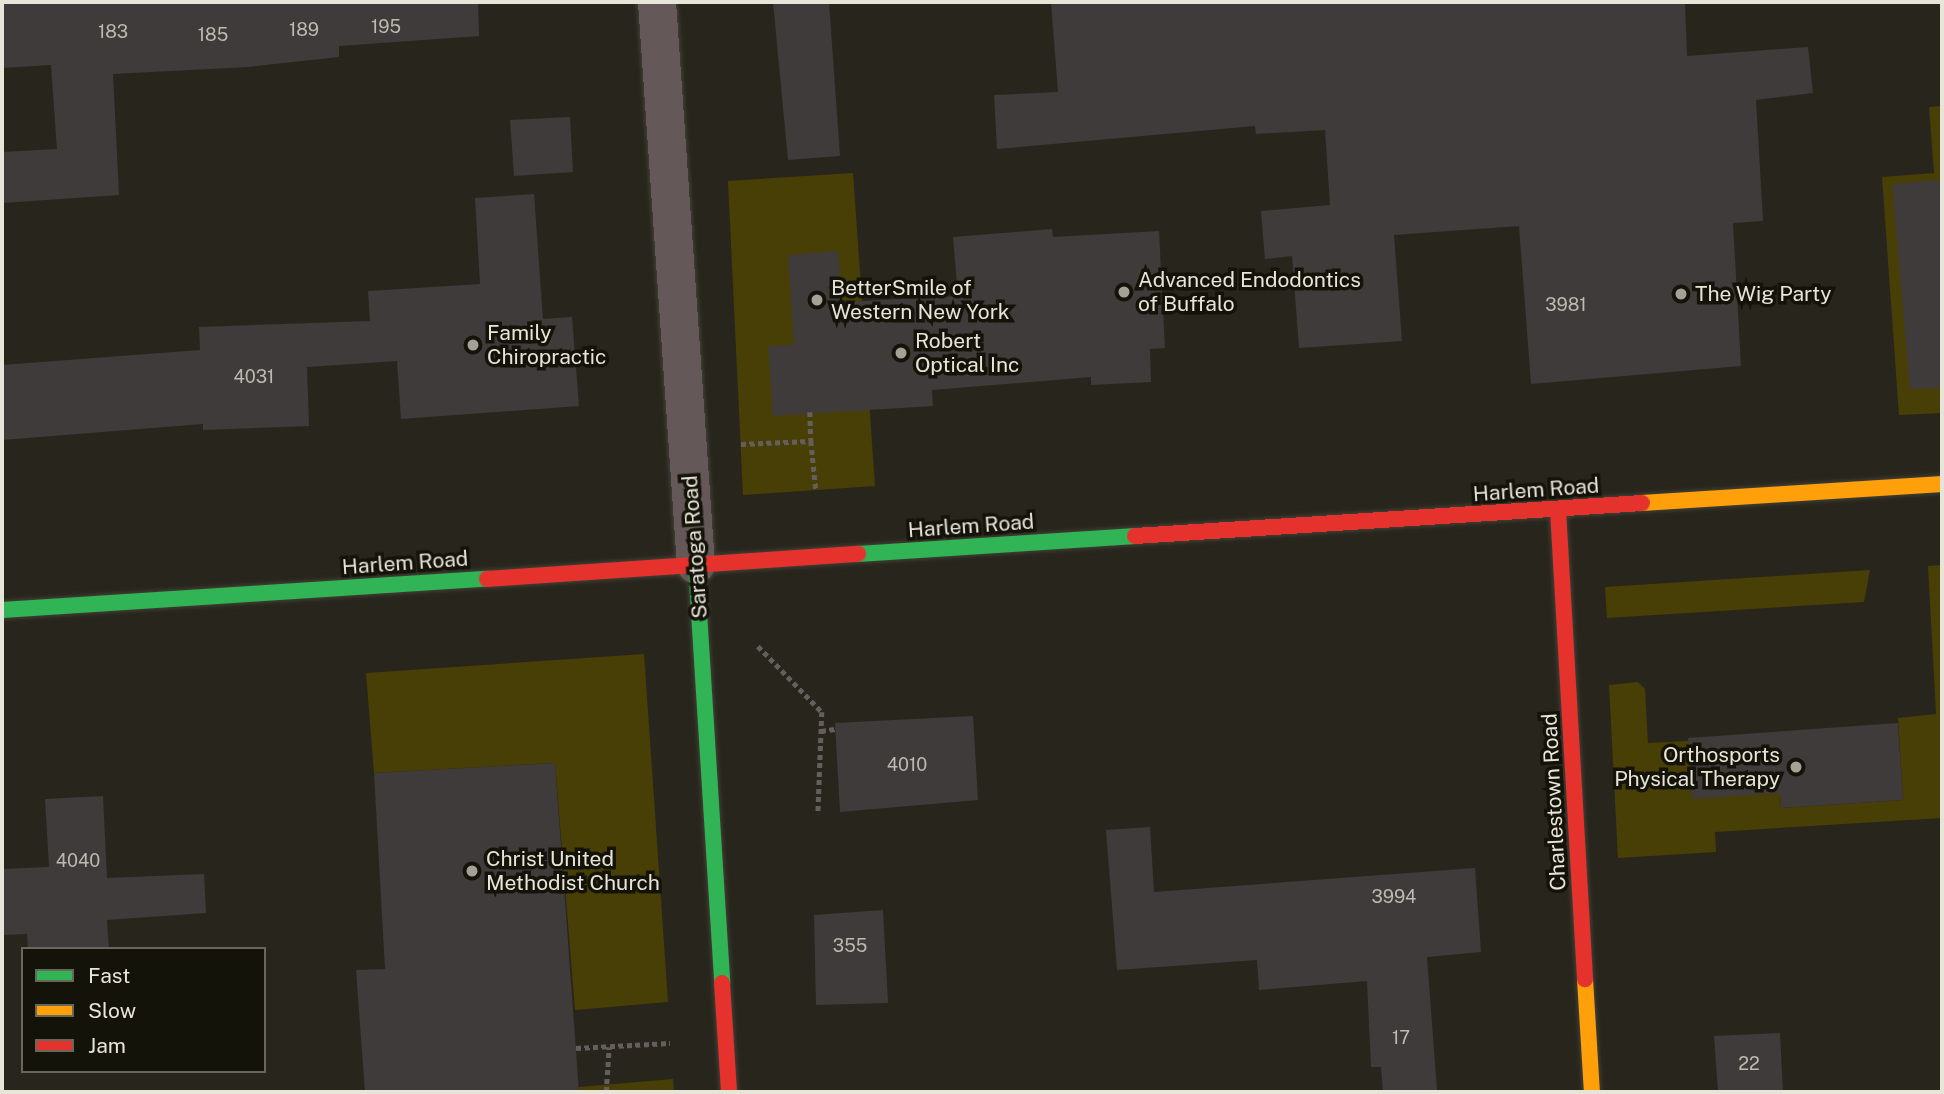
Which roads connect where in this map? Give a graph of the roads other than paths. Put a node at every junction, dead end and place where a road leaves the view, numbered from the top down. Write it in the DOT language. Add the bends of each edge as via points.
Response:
graph roads {
  1 [pos="657,2"];
  2 [pos="1942,484"];
  3 [pos="1558,510"];
  4 [pos="696,565"];
  5 [pos="2,610"];
  6 [pos="729,1092"];
  7 [pos="1592,1092"];
  1 -- 4 [label="street, Saratoga Road"];
  2 -- 3 [label="main road, Harlem Road"];
  3 -- 4 [label="main road, Harlem Road"];
  3 -- 7 [label="main road, Charlestown Road"];
  4 -- 5 [label="main road, Harlem Road"];
  4 -- 6 [label="main road, Saratoga Road"];
}
